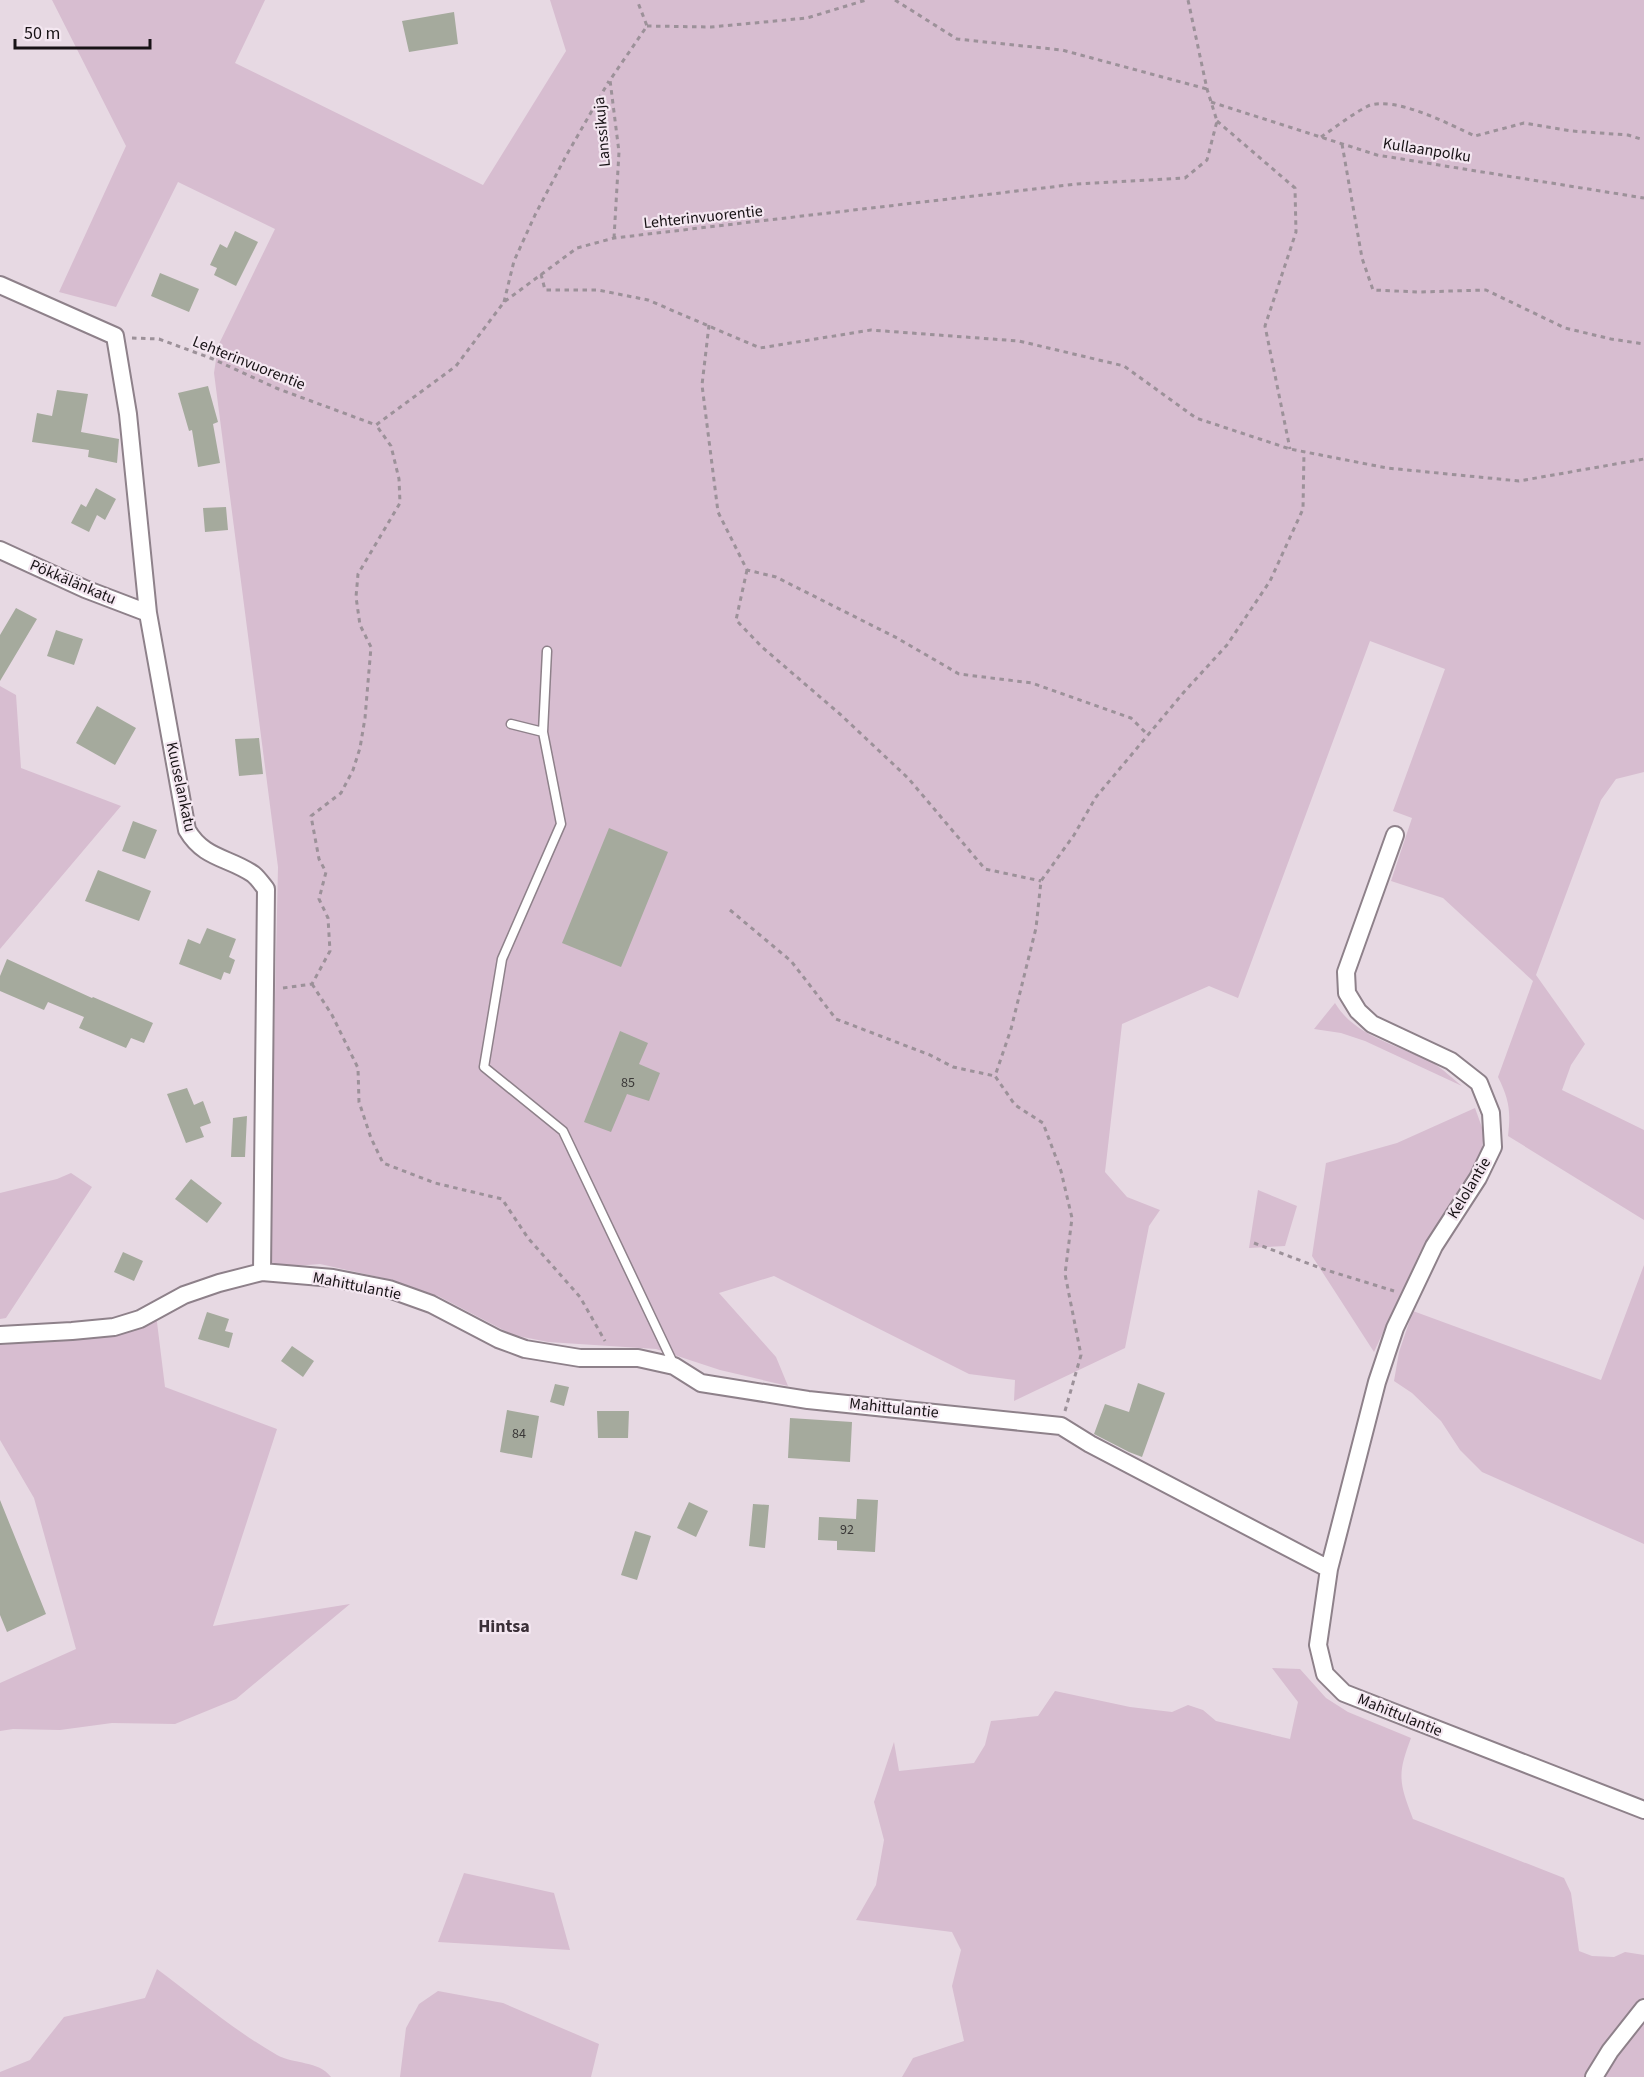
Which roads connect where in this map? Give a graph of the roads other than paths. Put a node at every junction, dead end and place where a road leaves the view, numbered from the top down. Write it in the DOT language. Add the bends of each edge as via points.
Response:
graph roads {
  1 [pos="0,285"];
  2 [pos="0,550"];
  3 [pos="148,613"];
  4 [pos="547,651"];
  5 [pos="511,724"];
  6 [pos="543,732"];
  7 [pos="1395,835"];
  8 [pos="262,1272"];
  9 [pos="0,1335"];
  10 [pos="674,1366"];
  11 [pos="1329,1569"];
  12 [pos="1644,1810"];
  13 [pos="1644,2008"];
  14 [pos="1594,2077"];
  1 -- 3 [label="street, Kuuselankatu" via="115,336 128,414"];
  2 -- 3 [label="street, Pökkälänkatu"];
  3 -- 8 [label="street, Kuuselankatu" via="187,830 203,851 254,875 266,888"];
  4 -- 6 [label="lane"];
  5 -- 6 [label="lane"];
  6 -- 10 [label="lane" via="561,824 502,959 484,1067 563,1131"];
  7 -- 11 [label="street, Kelolantie" via="1346,972 1347,993 1372,1024 1451,1061 1479,1083 1491,1113 1493,1147 1434,1246 1395,1328 1377,1382"];
  8 -- 9 [label="street, Mahittulantie" via="184,1296 140,1319 114,1327"];
  8 -- 10 [label="street, Mahittulantie" via="333,1278 389,1289 525,1348 580,1358 632,1358"];
  10 -- 11 [label="street, Mahittulantie" via="701,1383 808,1400 1061,1426"];
  11 -- 12 [label="street, Mahittulantie" via="1317,1645 1325,1674 1344,1693"];
  13 -- 14 [label="street"];
}
